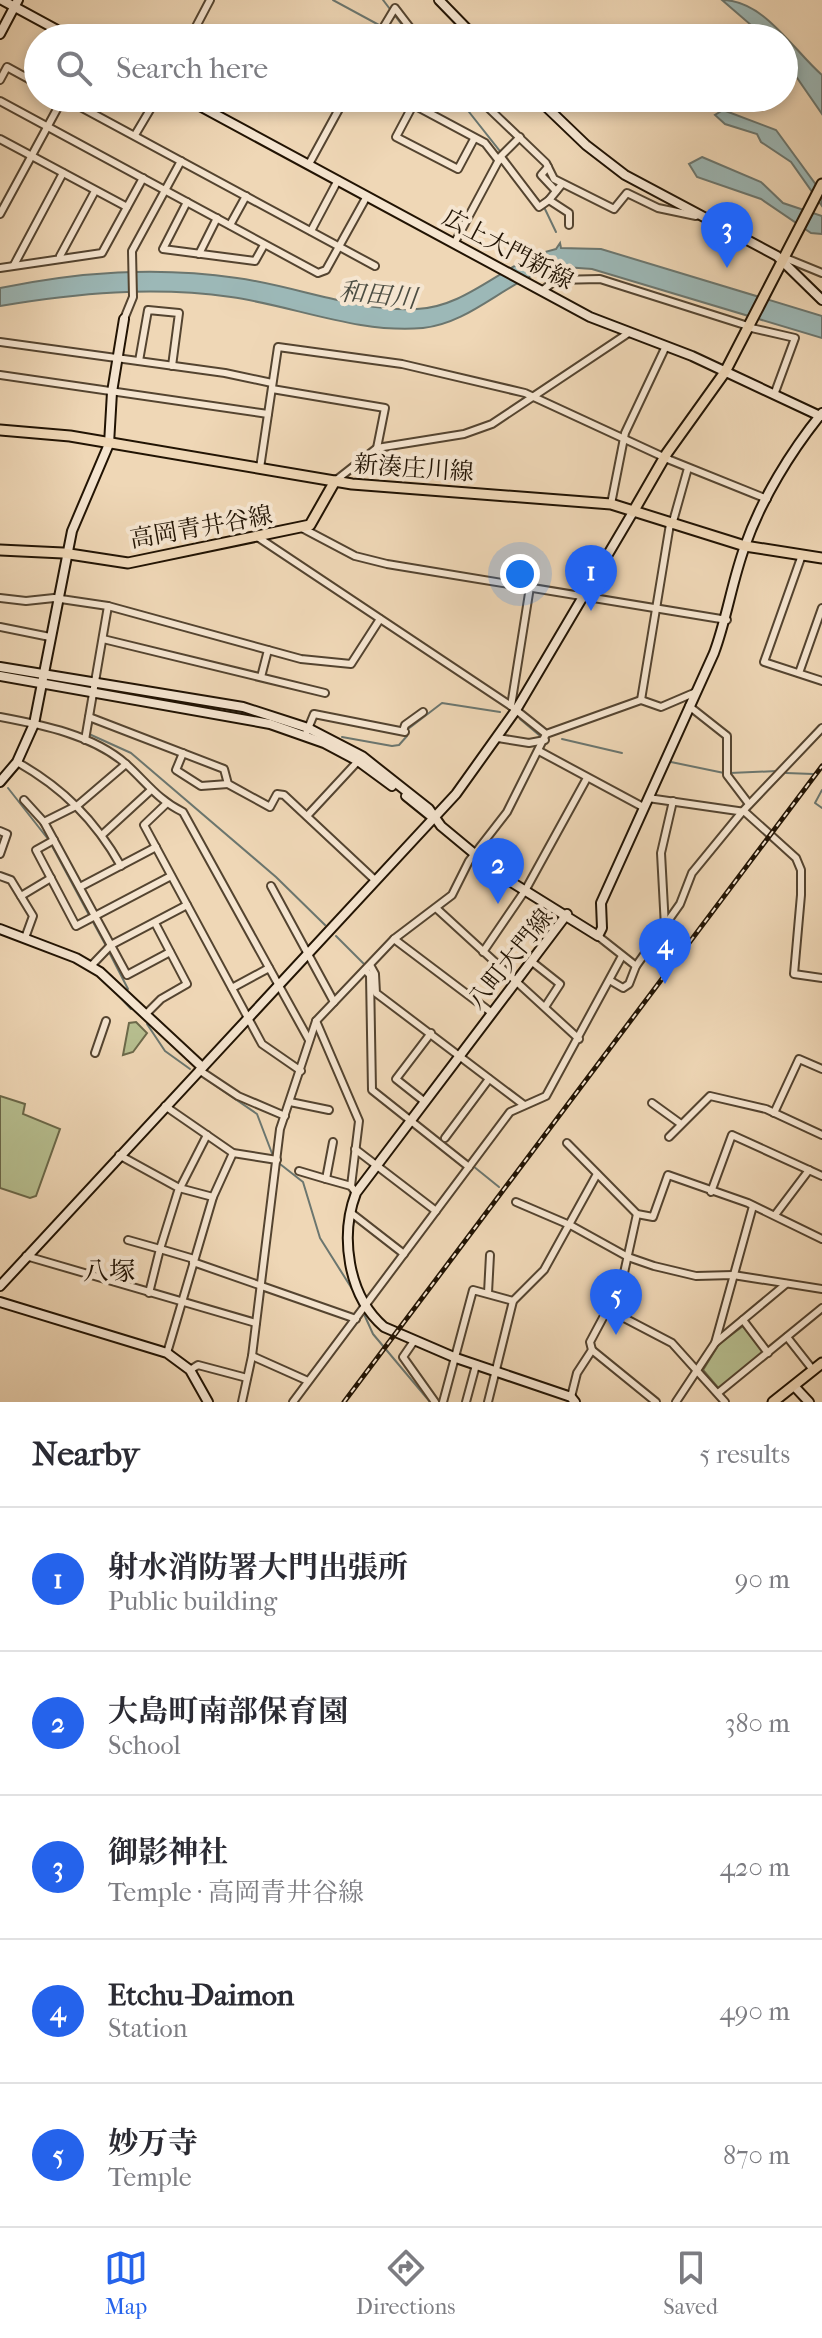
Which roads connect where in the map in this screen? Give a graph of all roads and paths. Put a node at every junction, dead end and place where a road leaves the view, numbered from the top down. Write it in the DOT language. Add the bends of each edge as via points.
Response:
graph roads {
  1 [pos="2,0"];
  2 [pos="210,0"];
  3 [pos="439,0"];
  4 [pos="17,3"];
  5 [pos="50,24"];
  6 [pos="197,24"];
  7 [pos="385,24"];
  8 [pos="407,24"];
  9 [pos="462,24"];
  10 [pos="0,34"];
  11 [pos="24,76"];
  12 [pos="0,80"];
  13 [pos="0,101"];
  14 [pos="56,112"];
  15 [pos="91,112"];
  16 [pos="149,112"];
  17 [pos="211,112"];
  18 [pos="337,112"];
  19 [pos="409,112"];
  20 [pos="426,112"];
  21 [pos="493,112"];
  22 [pos="552,112"];
  23 [pos="47,127"];
  24 [pos="135,135"];
  25 [pos="520,137"];
  26 [pos="0,139"];
  27 [pos="474,139"];
  28 [pos="32,156"];
  29 [pos="501,156"];
  30 [pos="181,161"];
  31 [pos="309,164"];
  32 [pos="548,167"];
  33 [pos="63,173"];
  34 [pos="143,178"];
  35 [pos="338,180"];
  36 [pos="562,184"];
  37 [pos="822,184"];
  38 [pos="95,191"];
  39 [pos="166,191"];
  40 [pos="556,191"];
  41 [pos="246,196"];
  42 [pos="367,196"];
  43 [pos="549,200"];
  44 [pos="187,202"];
  45 [pos="127,207"];
  46 [pos="0,214"];
  47 [pos="696,216"];
  48 [pos="217,218"];
  49 [pos="230,225"];
  50 [pos="569,225"];
  51 [pos="311,231"];
  52 [pos="455,242"];
  53 [pos="264,245"];
  54 [pos="339,246"];
  55 [pos="199,254"];
  56 [pos="60,256"];
  57 [pos="783,256"];
  58 [pos="14,266"];
  59 [pos="375,266"];
  60 [pos="0,268"];
  61 [pos="822,273"];
  62 [pos="540,289"];
  63 [pos="822,300"];
  64 [pos="124,319"];
  65 [pos="748,326"];
  66 [pos="627,334"];
  67 [pos="0,342"];
  68 [pos="666,346"];
  69 [pos="118,359"];
  70 [pos="139,361"];
  71 [pos="172,366"];
  72 [pos="725,372"];
  73 [pos="0,375"];
  74 [pos="272,386"];
  75 [pos="112,392"];
  76 [pos="774,395"];
  77 [pos="536,397"];
  78 [pos="268,414"];
  79 [pos="821,415"];
  80 [pos="0,430"];
  81 [pos="623,438"];
  82 [pos="109,444"];
  83 [pos="377,448"];
  84 [pos="665,456"];
  85 [pos="260,468"];
  86 [pos="688,468"];
  87 [pos="335,481"];
  88 [pos="767,499"];
  89 [pos="611,504"];
  90 [pos="633,512"];
  91 [pos="671,525"];
  92 [pos="302,528"];
  93 [pos="259,538"];
  94 [pos="745,546"];
  95 [pos="0,550"];
  96 [pos="67,553"];
  97 [pos="802,555"];
  98 [pos="822,558"];
  99 [pos="530,587"];
  100 [pos="583,595"];
  101 [pos="0,598"];
  102 [pos="59,598"];
  103 [pos="108,606"];
  104 [pos="656,607"];
  105 [pos="822,608"];
  106 [pos="380,619"];
  107 [pos="727,620"];
  108 [pos="0,627"];
  109 [pos="50,637"];
  110 [pos="103,639"];
  111 [pos="268,650"];
  112 [pos="0,667"];
  113 [pos="799,673"];
  114 [pos="0,676"];
  115 [pos="261,677"];
  116 [pos="43,678"];
  117 [pos="822,681"];
  118 [pos="94,686"];
  119 [pos="696,692"];
  120 [pos="325,693"];
  121 [pos="641,700"];
  122 [pos="689,706"];
  123 [pos="514,708"];
  124 [pos="423,712"];
  125 [pos="0,717"];
  126 [pos="89,717"];
  127 [pos="34,724"];
  128 [pos="822,728"];
  129 [pos="307,732"];
  130 [pos="545,737"];
  131 [pos="498,738"];
  132 [pos="85,740"];
  133 [pos="539,751"];
  134 [pos="183,753"];
  135 [pos="360,759"];
  136 [pos="17,762"];
  137 [pos="126,764"];
  138 [pos="587,778"];
  139 [pos="0,782"];
  140 [pos="228,784"];
  141 [pos="151,790"];
  142 [pos="648,798"];
  143 [pos="24,800"];
  144 [pos="673,801"];
  145 [pos="166,804"];
  146 [pos="749,804"];
  147 [pos="78,805"];
  148 [pos="643,807"];
  149 [pos="742,812"];
  150 [pos="307,816"];
  151 [pos="433,818"];
  152 [pos="44,822"];
  153 [pos="0,831"];
  154 [pos="103,834"];
  155 [pos="54,840"];
  156 [pos="156,847"];
  157 [pos="0,854"];
  158 [pos="474,854"];
  159 [pos="121,866"];
  160 [pos="0,876"];
  161 [pos="171,876"];
  162 [pos="51,878"];
  163 [pos="376,881"];
  164 [pos="271,886"];
  165 [pos="80,887"];
  166 [pos="526,889"];
  167 [pos="21,896"];
  168 [pos="187,905"];
  169 [pos="436,908"];
  170 [pos="567,914"];
  171 [pos="96,916"];
  172 [pos="155,923"];
  173 [pos="665,927"];
  174 [pos="0,929"];
  175 [pos="598,936"];
  176 [pos="25,938"];
  177 [pos="394,939"];
  178 [pos="111,945"];
  179 [pos="170,952"];
  180 [pos="483,952"];
  181 [pos="308,953"];
  182 [pos="622,956"];
  183 [pos="531,961"];
  184 [pos="91,966"];
  185 [pos="636,966"];
  186 [pos="368,967"];
  187 [pos="269,968"];
  188 [pos="822,978"];
  189 [pos="611,981"];
  190 [pos="516,982"];
  191 [pos="278,985"];
  192 [pos="232,988"];
  193 [pos="334,1002"];
  194 [pos="545,1007"];
  195 [pos="147,1013"];
  196 [pos="492,1013"];
  197 [pos="247,1017"];
  198 [pos="106,1021"];
  199 [pos="316,1021"];
  200 [pos="431,1033"];
  201 [pos="579,1039"];
  202 [pos="309,1040"];
  203 [pos="95,1053"];
  204 [pos="459,1056"];
  205 [pos="200,1069"];
  206 [pos="822,1069"];
  207 [pos="301,1071"];
  208 [pos="489,1079"];
  209 [pos="290,1102"];
  210 [pos="425,1102"];
  211 [pos="652,1103"];
  212 [pos="524,1105"];
  213 [pos="165,1106"];
  214 [pos="329,1110"];
  215 [pos="774,1113"];
  216 [pos="285,1116"];
  217 [pos="409,1122"];
  218 [pos="681,1124"];
  219 [pos="207,1135"];
  220 [pos="822,1135"];
  221 [pos="669,1137"];
  222 [pos="445,1138"];
  223 [pos="333,1142"];
  224 [pos="567,1143"];
  225 [pos="355,1149"];
  226 [pos="233,1153"];
  227 [pos="119,1155"];
  228 [pos="277,1160"];
  229 [pos="378,1165"];
  230 [pos="469,1167"];
  231 [pos="809,1170"];
  232 [pos="299,1171"];
  233 [pos="597,1174"];
  234 [pos="822,1176"];
  235 [pos="326,1179"];
  236 [pos="180,1188"];
  237 [pos="354,1189"];
  238 [pos="711,1192"];
  239 [pos="213,1197"];
  240 [pos="516,1202"];
  241 [pos="753,1206"];
  242 [pos="349,1211"];
  243 [pos="436,1211"];
  244 [pos="637,1214"];
  245 [pos="775,1215"];
  246 [pos="567,1225"];
  247 [pos="822,1239"];
  248 [pos="128,1240"];
  249 [pos="160,1249"];
  250 [pos="404,1254"];
  251 [pos="490,1255"];
  252 [pos="26,1256"];
  253 [pos="628,1257"];
  254 [pos="194,1261"];
  255 [pos="733,1275"];
  256 [pos="261,1284"];
  257 [pos="787,1284"];
  258 [pos="0,1286"];
  259 [pos="822,1289"];
  260 [pos="149,1293"];
  261 [pos="488,1293"];
  262 [pos="513,1301"];
  263 [pos="0,1302"];
  264 [pos="182,1303"];
  265 [pos="367,1304"];
  266 [pos="822,1308"];
  267 [pos="607,1309"];
  268 [pos="356,1319"];
  269 [pos="743,1320"];
  270 [pos="256,1323"];
  271 [pos="787,1337"];
  272 [pos="414,1341"];
  273 [pos="715,1343"];
  274 [pos="592,1350"];
  275 [pos="167,1353"];
  276 [pos="768,1353"];
  277 [pos="252,1356"];
  278 [pos="456,1358"];
  279 [pos="822,1363"];
  280 [pos="476,1365"];
  281 [pos="190,1370"];
  282 [pos="813,1370"];
  283 [pos="698,1371"];
  284 [pos="496,1372"];
  285 [pos="247,1378"];
  286 [pos="308,1381"];
  287 [pos="794,1386"];
  288 [pos="718,1393"];
  289 [pos="573,1399"];
  290 [pos="208,1402"];
  291 [pos="242,1402"];
  292 [pos="293,1402"];
  293 [pos="435,1402"];
  294 [pos="443,1402"];
  295 [pos="466,1402"];
  296 [pos="488,1402"];
  297 [pos="656,1402"];
  298 [pos="676,1402"];
  299 [pos="725,1402"];
  300 [pos="773,1402"];
  301 [pos="809,1402"];
  1 -- 4 [label="street"];
  2 -- 6 [label="street"];
  3 -- 9 [label="street"];
  4 -- 5 [label="street"];
  4 -- 10 [label="street"];
  7 -- 8 [label="street" via="395,8"];
  11 -- 12 [label="street" via="7,67"];
  13 -- 23 [label="street"];
  14 -- 23 [label="street"];
  15 -- 24 [label="street"];
  16 -- 24 [label="street"];
  17 -- 31 [label="street, 広上大門新線"];
  18 -- 31 [label="street"];
  19 -- 27 [label="street" via="396,137 458,169"];
  20 -- 27 [label="street"];
  21 -- 25 [label="street"];
  22 -- 47 [label="street" via="625,175"];
  23 -- 28 [label="street"];
  23 -- 34 [label="street"];
  24 -- 30 [label="street"];
  25 -- 29 [label="street"];
  25 -- 32 [label="street"];
  26 -- 28 [label="street"];
  27 -- 29 [label="street"];
  28 -- 33 [label="street"];
  28 -- 46 [label="street"];
  29 -- 43 [label="street" via="539,207"];
  29 -- 52 [label="street"];
  30 -- 39 [label="street"];
  30 -- 41 [label="street"];
  31 -- 35 [label="street, 広上大門新線"];
  32 -- 36 [label="street"];
  32 -- 40 [label="street" via="541,175"];
  33 -- 38 [label="street"];
  33 -- 58 [label="street"];
  34 -- 39 [label="street"];
  34 -- 45 [label="street"];
  35 -- 42 [label="street, 広上大門新線"];
  35 -- 51 [label="street"];
  36 -- 40 [label="street"];
  36 -- 47 [label="street" via="614,209 627,193 658,208"];
  37 -- 57 [label="main road"];
  38 -- 45 [label="street"];
  38 -- 56 [label="street"];
  39 -- 44 [label="street"];
  39 -- 64 [label="street" via="132,251 133,297"];
  40 -- 43 [label="street"];
  41 -- 49 [label="street"];
  41 -- 51 [label="street"];
  42 -- 52 [label="street, 広上大門新線"];
  42 -- 54 [label="street"];
  43 -- 50 [label="street" via="569,213"];
  44 -- 48 [label="street"];
  44 -- 55 [label="street" via="163,249"];
  45 -- 56 [label="street" via="102,253"];
  47 -- 57 [label="street"];
  48 -- 49 [label="street"];
  48 -- 55 [label="street"];
  49 -- 53 [label="street"];
  51 -- 54 [label="street"];
  52 -- 62 [label="street, 広上大門新線"];
  53 -- 54 [label="street" via="318,273 326,270"];
  53 -- 55 [label="street" via="255,261"];
  54 -- 59 [label="street"];
  56 -- 58 [label="street"];
  57 -- 61 [label="street"];
  57 -- 63 [label="street"];
  57 -- 65 [label="main road"];
  58 -- 60 [label="street"];
  62 -- 65 [label="street" via="556,280 600,279"];
  62 -- 66 [label="street, 広上大門新線"];
  64 -- 69 [label="street"];
  65 -- 72 [label="main road"];
  65 -- 76 [label="street" via="795,338"];
  66 -- 68 [label="street, 広上大門新線"];
  66 -- 77 [label="street"];
  67 -- 69 [label="street"];
  68 -- 72 [label="street, 広上大門新線"];
  68 -- 81 [label="street"];
  69 -- 70 [label="street"];
  69 -- 75 [label="street"];
  70 -- 71 [label="street"];
  70 -- 71 [label="street" via="148,310 165,310 179,313"];
  71 -- 74 [label="street"];
  72 -- 76 [label="street, 広上大門新線"];
  72 -- 84 [label="main road"];
  73 -- 75 [label="street"];
  74 -- 77 [label="street" via="278,347 402,364"];
  74 -- 78 [label="street"];
  74 -- 83 [label="street" via="385,408"];
  75 -- 78 [label="street"];
  75 -- 82 [label="street"];
  76 -- 79 [label="street, 広上大門新線"];
  77 -- 81 [label="street"];
  77 -- 83 [label="street" via="464,434"];
  78 -- 85 [label="street"];
  79 -- 88 [label="street"];
  80 -- 82 [label="main road, 新湊庄川線"];
  81 -- 84 [label="street"];
  81 -- 89 [label="street"];
  82 -- 85 [label="main road, 新湊庄川線"];
  82 -- 96 [label="street" via="80,507"];
  83 -- 87 [label="street"];
  84 -- 86 [label="street"];
  84 -- 90 [label="main road"];
  85 -- 87 [label="main road, 新湊庄川線"];
  86 -- 88 [label="street"];
  86 -- 91 [label="street"];
  87 -- 89 [label="main road, 新湊庄川線"];
  87 -- 92 [label="main road, 高岡青井谷線" via="317,516"];
  88 -- 94 [label="street"];
  89 -- 90 [label="main road, 新湊庄川線"];
  90 -- 91 [label="main road, 新湊庄川線"];
  90 -- 100 [label="street"];
  91 -- 94 [label="main road, 新湊庄川線"];
  91 -- 104 [label="street"];
  92 -- 93 [label="main road, 高岡青井谷線"];
  92 -- 99 [label="street" via="355,556"];
  93 -- 96 [label="main road, 高岡青井谷線" via="128,563"];
  93 -- 106 [label="street"];
  94 -- 97 [label="main road, 新湊庄川線"];
  94 -- 107 [label="street"];
  95 -- 96 [label="main road, 高岡青井谷線"];
  96 -- 102 [label="street"];
  97 -- 98 [label="main road, 新湊庄川線"];
  97 -- 113 [label="street" via="764,662"];
  99 -- 100 [label="street"];
  99 -- 123 [label="street"];
  100 -- 104 [label="street"];
  100 -- 123 [label="street"];
  101 -- 102 [label="street"];
  102 -- 103 [label="street"];
  102 -- 109 [label="street"];
  103 -- 110 [label="street"];
  103 -- 111 [label="street"];
  104 -- 107 [label="street"];
  104 -- 121 [label="street"];
  105 -- 113 [label="street"];
  106 -- 111 [label="street" via="351,664"];
  106 -- 123 [label="street"];
  107 -- 119 [label="street"];
  108 -- 109 [label="street"];
  109 -- 116 [label="street"];
  110 -- 115 [label="street"];
  110 -- 118 [label="street"];
  111 -- 115 [label="street"];
  112 -- 116 [label="street"];
  113 -- 117 [label="street"];
  114 -- 116 [label="street"];
  115 -- 120 [label="street"];
  116 -- 118 [label="street"];
  116 -- 127 [label="street"];
  118 -- 126 [label="street"];
  118 -- 129 [label="street" via="243,707"];
  119 -- 121 [label="street" via="661,707"];
  119 -- 122 [label="street"];
  121 -- 130 [label="street"];
  122 -- 142 [label="street"];
  122 -- 146 [label="street" via="727,736 727,775"];
  123 -- 130 [label="street"];
  123 -- 131 [label="street"];
  124 -- 129 [label="street" via="404,731 314,714"];
  125 -- 127 [label="street"];
  126 -- 132 [label="street"];
  126 -- 134 [label="street"];
  127 -- 132 [label="street"];
  127 -- 136 [label="street"];
  128 -- 146 [label="street"];
  129 -- 135 [label="street"];
  130 -- 131 [label="street" via="529,743"];
  130 -- 133 [label="street"];
  131 -- 151 [label="street"];
  132 -- 137 [label="street"];
  133 -- 138 [label="street"];
  133 -- 158 [label="street" via="507,812"];
  134 -- 140 [label="street" via="224,769"];
  134 -- 140 [label="street" via="176,770 201,786"];
  135 -- 150 [label="street"];
  135 -- 151 [label="street"];
  136 -- 139 [label="street"];
  136 -- 147 [label="street" via="55,783"];
  137 -- 141 [label="street"];
  137 -- 147 [label="street"];
  138 -- 148 [label="street"];
  138 -- 166 [label="street"];
  140 -- 150 [label="street" via="270,807 277,794 284,795"];
  141 -- 145 [label="street"];
  141 -- 154 [label="street"];
  142 -- 144 [label="street"];
  142 -- 148 [label="street"];
  143 -- 152 [label="street"];
  144 -- 149 [label="street"];
  144 -- 173 [label="street" via="661,853"];
  145 -- 156 [label="street" via="144,825"];
  145 -- 187 [label="street" via="183,812"];
  146 -- 149 [label="street"];
  147 -- 152 [label="street"];
  147 -- 154 [label="street"];
  148 -- 175 [label="street" via="601,903"];
  149 -- 173 [label="street" via="692,873"];
  149 -- 188 [label="street" via="796,858 801,895 794,974"];
  150 -- 163 [label="street"];
  151 -- 158 [label="street"];
  151 -- 163 [label="street"];
  152 -- 155 [label="street"];
  153 -- 157 [label="street" via="7,834"];
  154 -- 159 [label="street"];
  155 -- 162 [label="street" via="36,850"];
  155 -- 165 [label="street"];
  156 -- 159 [label="street"];
  156 -- 161 [label="street"];
  158 -- 166 [label="street"];
  158 -- 169 [label="street" via="452,895"];
  159 -- 165 [label="street"];
  160 -- 167 [label="street" via="11,880"];
  161 -- 168 [label="street"];
  161 -- 171 [label="street"];
  162 -- 167 [label="street"];
  162 -- 171 [label="street" via="76,926"];
  163 -- 181 [label="street"];
  164 -- 181 [label="street"];
  165 -- 171 [label="street"];
  166 -- 170 [label="street"];
  166 -- 180 [label="street"];
  167 -- 176 [label="street" via="33,916"];
  168 -- 172 [label="street"];
  168 -- 192 [label="street"];
  169 -- 177 [label="street"];
  169 -- 180 [label="street"];
  170 -- 175 [label="street, 八町大門線"];
  170 -- 183 [label="street, 八町大門線"];
  171 -- 178 [label="street"];
  172 -- 178 [label="street"];
  172 -- 179 [label="street"];
  173 -- 185 [label="street"];
  174 -- 176 [label="street"];
  175 -- 182 [label="street"];
  176 -- 184 [label="street"];
  177 -- 186 [label="street"];
  177 -- 196 [label="street"];
  178 -- 179 [label="street" via="127,975"];
  178 -- 184 [label="street"];
  179 -- 195 [label="street" via="187,984"];
  180 -- 190 [label="street"];
  181 -- 191 [label="street"];
  181 -- 193 [label="street"];
  182 -- 185 [label="street"];
  182 -- 189 [label="street"];
  183 -- 190 [label="street, 八町大門線"];
  183 -- 194 [label="street" via="560,984"];
  184 -- 195 [label="street"];
  185 -- 189 [label="street" via="623,988"];
  186 -- 193 [label="street"];
  186 -- 200 [label="street" via="375,974 376,993"];
  186 -- 217 [label="street" via="369,1084 375,1096"];
  187 -- 191 [label="street"];
  187 -- 192 [label="street"];
  189 -- 201 [label="street"];
  190 -- 194 [label="street"];
  190 -- 196 [label="street, 八町大門線"];
  191 -- 197 [label="street"];
  191 -- 202 [label="street"];
  192 -- 197 [label="street"];
  193 -- 199 [label="street"];
  194 -- 201 [label="street"];
  195 -- 205 [label="street"];
  196 -- 204 [label="street, 八町大門線"];
  197 -- 205 [label="street"];
  197 -- 207 [label="street" via="262,1044"];
  198 -- 203 [label="street"];
  199 -- 202 [label="street"];
  199 -- 225 [label="street" via="359,1121"];
  200 -- 204 [label="street"];
  200 -- 210 [label="street" via="396,1079"];
  201 -- 212 [label="street" via="546,1096"];
  202 -- 207 [label="street"];
  204 -- 208 [label="street"];
  204 -- 210 [label="street, 八町大門線"];
  205 -- 213 [label="street"];
  205 -- 216 [label="street" via="238,1096"];
  206 -- 215 [label="street" via="799,1059"];
  207 -- 209 [label="street"];
  208 -- 212 [label="street"];
  208 -- 222 [label="street"];
  209 -- 214 [label="street"];
  209 -- 216 [label="street"];
  210 -- 217 [label="street, 八町大門線"];
  211 -- 218 [label="street"];
  212 -- 230 [label="street" via="510,1112"];
  213 -- 219 [label="street"];
  213 -- 227 [label="street"];
  215 -- 218 [label="street" via="710,1096"];
  215 -- 220 [label="street"];
  216 -- 228 [label="street"];
  217 -- 229 [label="street, 八町大門線"];
  217 -- 230 [label="street"];
  218 -- 221 [label="street"];
  219 -- 226 [label="street"];
  219 -- 236 [label="street"];
  223 -- 235 [label="street"];
  224 -- 233 [label="street"];
  225 -- 229 [label="street"];
  225 -- 237 [label="street"];
  226 -- 228 [label="street"];
  226 -- 239 [label="street"];
  227 -- 236 [label="street"];
  227 -- 252 [label="street"];
  228 -- 256 [label="street"];
  229 -- 237 [label="street, 八町大門線"];
  229 -- 243 [label="street"];
  230 -- 243 [label="street"];
  231 -- 234 [label="street"];
  231 -- 238 [label="street" via="732,1135"];
  231 -- 245 [label="street"];
  232 -- 235 [label="street"];
  233 -- 244 [label="street"];
  233 -- 246 [label="street"];
  235 -- 237 [label="street"];
  236 -- 239 [label="street"];
  236 -- 249 [label="street"];
  237 -- 242 [label="street, 八町大門線"];
  238 -- 241 [label="street"];
  238 -- 244 [label="street" via="668,1175 653,1217"];
  239 -- 254 [label="street"];
  240 -- 246 [label="street"];
  241 -- 245 [label="street"];
  241 -- 255 [label="street"];
  242 -- 250 [label="street"];
  242 -- 265 [label="street, 八町大門線" via="345,1244"];
  243 -- 250 [label="street"];
  244 -- 253 [label="street"];
  245 -- 247 [label="street"];
  246 -- 253 [label="street"];
  246 -- 262 [label="street" via="544,1270"];
  248 -- 249 [label="street"];
  249 -- 254 [label="street"];
  249 -- 260 [label="street"];
  250 -- 265 [label="street"];
  251 -- 261 [label="street"];
  252 -- 258 [label="street"];
  252 -- 260 [label="street"];
  253 -- 255 [label="street" via="696,1276"];
  253 -- 267 [label="street"];
  254 -- 256 [label="street"];
  254 -- 264 [label="street"];
  255 -- 257 [label="street"];
  255 -- 273 [label="street"];
  256 -- 268 [label="street"];
  256 -- 270 [label="street"];
  257 -- 259 [label="street"];
  257 -- 269 [label="street"];
  260 -- 264 [label="street"];
  261 -- 262 [label="street"];
  261 -- 278 [label="street" via="473,1290"];
  262 -- 284 [label="street"];
  263 -- 275 [label="street"];
  264 -- 270 [label="street"];
  264 -- 275 [label="street"];
  265 -- 268 [label="street"];
  265 -- 272 [label="street, 八町大門線" via="384,1327"];
  266 -- 271 [label="street"];
  267 -- 274 [label="street" via="590,1342"];
  267 -- 283 [label="street" via="664,1337"];
  268 -- 286 [label="street"];
  269 -- 273 [label="street"];
  269 -- 276 [label="street"];
  270 -- 277 [label="street"];
  271 -- 276 [label="street"];
  271 -- 282 [label="street"];
  272 -- 278 [label="street, 八町大門線"];
  272 -- 293 [label="street" via="403,1357"];
  273 -- 283 [label="street"];
  274 -- 289 [label="street" via="577,1373"];
  274 -- 297 [label="street"];
  275 -- 281 [label="street"];
  276 -- 288 [label="street"];
  277 -- 285 [label="street"];
  277 -- 286 [label="street"];
  278 -- 280 [label="street, 八町大門線"];
  278 -- 294 [label="street"];
  279 -- 282 [label="main road"];
  280 -- 284 [label="street, 八町大門線"];
  280 -- 295 [label="street"];
  281 -- 285 [label="street" via="198,1365"];
  281 -- 290 [label="street"];
  282 -- 287 [label="main road"];
  283 -- 288 [label="street"];
  283 -- 298 [label="street"];
  284 -- 289 [label="street, 八町大門線"];
  284 -- 296 [label="street"];
  285 -- 291 [label="street"];
  286 -- 292 [label="street"];
  287 -- 300 [label="main road"];
  287 -- 301 [label="street"];
  288 -- 299 [label="street"];
}
